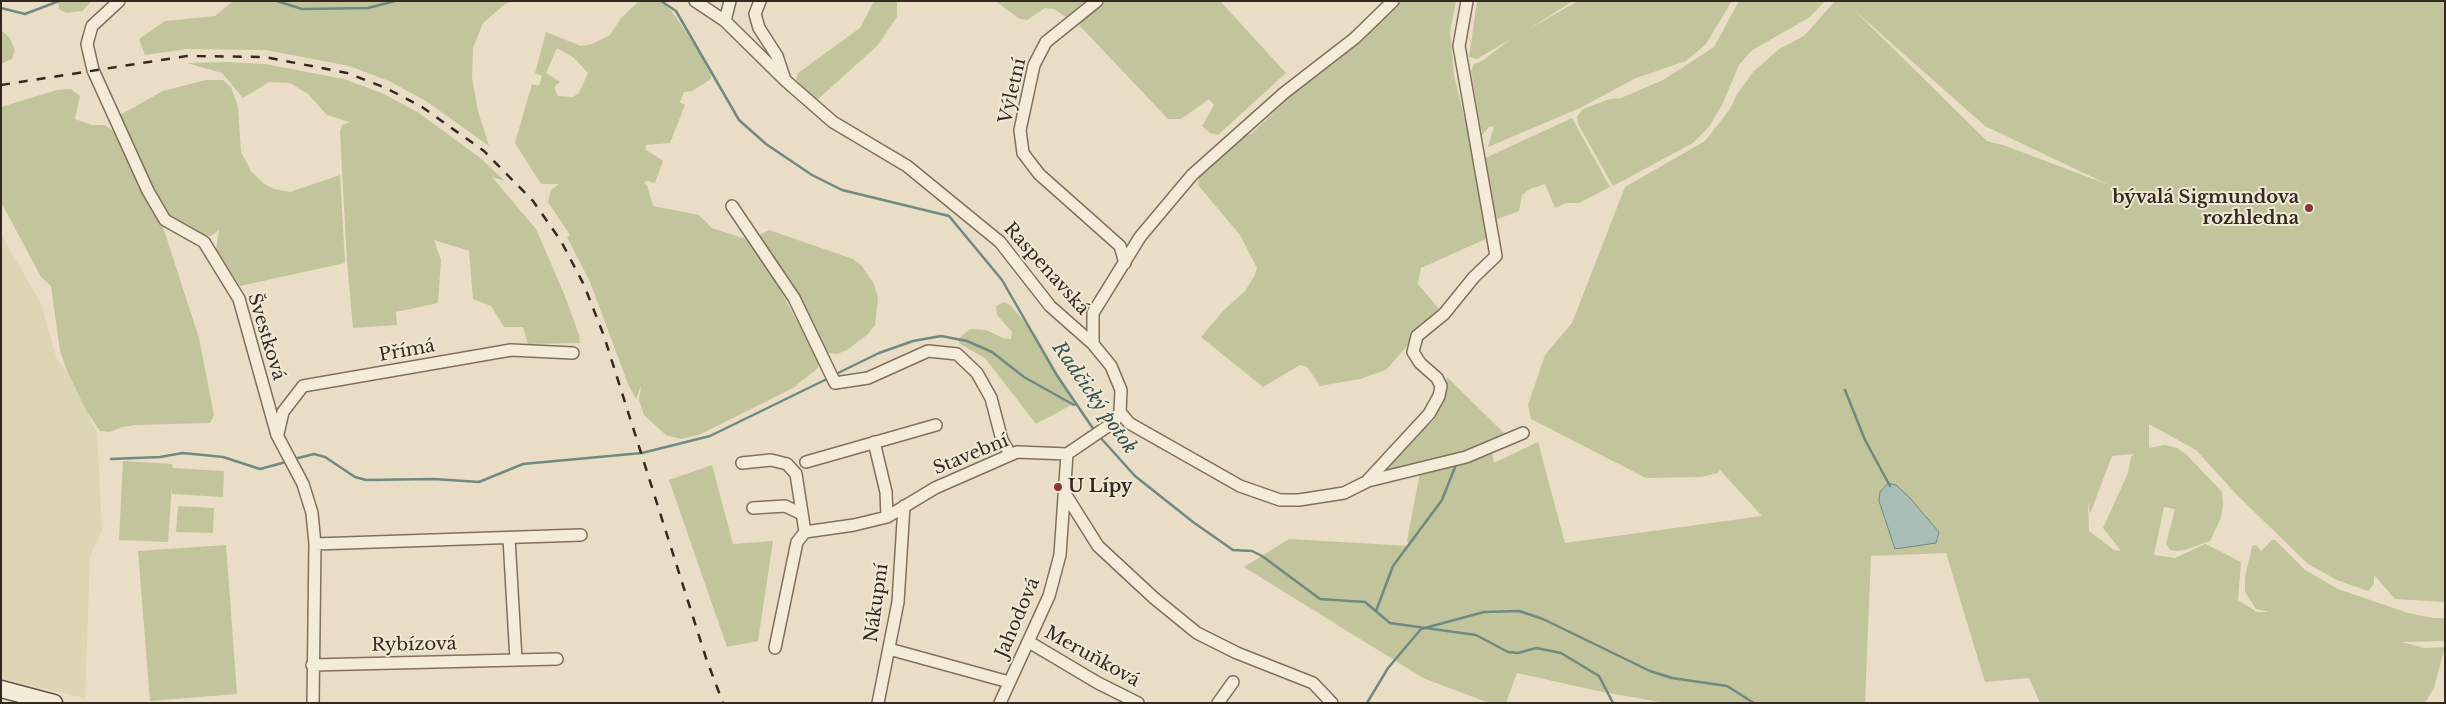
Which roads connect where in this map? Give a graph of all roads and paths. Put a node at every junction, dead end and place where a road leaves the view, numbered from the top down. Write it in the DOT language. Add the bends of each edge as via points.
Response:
graph roads {
  1 [pos="118,1"];
  2 [pos="695,1"];
  3 [pos="730,1"];
  4 [pos="760,1"];
  5 [pos="1097,1"];
  6 [pos="1392,1"];
  7 [pos="1467,1"];
  8 [pos="725,21"];
  9 [pos="786,82"];
  10 [pos="732,206"];
  11 [pos="1125,262"];
  12 [pos="1093,344"];
  13 [pos="573,353"];
  14 [pos="1120,412"];
  15 [pos="936,424"];
  16 [pos="1523,433"];
  17 [pos="277,435"];
  18 [pos="874,442"];
  19 [pos="1010,454"];
  20 [pos="1066,454"];
  21 [pos="806,462"];
  22 [pos="742,463"];
  23 [pos="1368,481"];
  24 [pos="1064,492"];
  25 [pos="904,506"];
  26 [pos="753,508"];
  27 [pos="802,514"];
  28 [pos="887,517"];
  29 [pos="805,532"];
  30 [pos="581,535"];
  31 [pos="509,538"];
  32 [pos="315,544"];
  33 [pos="1029,642"];
  34 [pos="775,648"];
  35 [pos="889,649"];
  36 [pos="557,659"];
  37 [pos="516,660"];
  38 [pos="312,665"];
  39 [pos="1009,682"];
  40 [pos="1233,682"];
  41 [pos="1,689"];
  42 [pos="1125,700"];
  43 [pos="54,703"];
  44 [pos="313,703"];
  45 [pos="878,703"];
  46 [pos="1000,703"];
  47 [pos="1138,703"];
  48 [pos="1218,703"];
  49 [pos="1332,703"];
  1 -- 17 [label="street, Švestková" via="92,26 87,44 93,70 148,191 166,220 204,242 239,299"];
  2 -- 8 [label="street, Raspenavská"];
  3 -- 8 [label="street"];
  4 -- 9 [label="street" via="755,14 759,28 777,56"];
  5 -- 11 [label="street, Výletní" via="1046,42 1034,65 1020,130 1022,153 1039,174 1120,246"];
  6 -- 11 [label="street" via="1355,38 1284,94 1192,176 1140,237"];
  7 -- 23 [label="street" via="1459,46 1496,256 1444,314 1416,336 1413,352 1437,378 1439,396 1429,414"];
  8 -- 9 [label="street, Raspenavská"];
  9 -- 12 [label="street, Raspenavská" via="833,122 907,166 1000,242 1050,306"];
  10 -- 19 [label="street" via="794,298 836,383 868,378 928,351 957,354 977,373 991,398 1002,440"];
  11 -- 12 [label="street" via="1093,313"];
  12 -- 14 [label="street, Raspenavská" via="1111,366 1121,390"];
  13 -- 17 [label="street, Přímá" via="511,350 303,386 283,412"];
  14 -- 20 [label="street" via="1114,422"];
  14 -- 23 [label="street" via="1129,423 1240,486 1280,500 1344,493"];
  15 -- 18 [label="street"];
  16 -- 23 [label="street" via="1466,457"];
  17 -- 32 [label="street, Švestková" via="304,484 312,513"];
  18 -- 21 [label="street"];
  18 -- 28 [label="street" via="886,492"];
  19 -- 20 [label="street, Stavební"];
  19 -- 25 [label="street, Stavební" via="935,488"];
  20 -- 24 [label="street, Jahodová"];
  22 -- 27 [label="street" via="771,460 787,464 796,474"];
  24 -- 33 [label="street, Jahodová" via="1060,555 1049,596"];
  24 -- 49 [label="street" via="1098,546 1196,633 1236,653 1313,683"];
  25 -- 28 [label="street, Stavební"];
  25 -- 35 [label="street, Nákupní" via="898,602"];
  26 -- 27 [label="street" via="785,506"];
  27 -- 29 [label="street"];
  28 -- 29 [label="street, Stavební"];
  29 -- 34 [label="street" via="796,542"];
  30 -- 31 [label="street"];
  31 -- 32 [label="street"];
  31 -- 37 [label="street"];
  32 -- 38 [label="street, Švestková"];
  33 -- 39 [label="street, Jahodová"];
  33 -- 42 [label="street, Meruňková"];
  35 -- 39 [label="street"];
  35 -- 45 [label="street, Nákupní"];
  36 -- 37 [label="street, Rybízová"];
  37 -- 38 [label="street, Rybízová"];
  38 -- 44 [label="street, Švestková"];
  39 -- 46 [label="street, Jahodová"];
  40 -- 48 [label="street"];
  41 -- 43 [label="main road"];
  42 -- 47 [label="street, Meruňková"];
}
